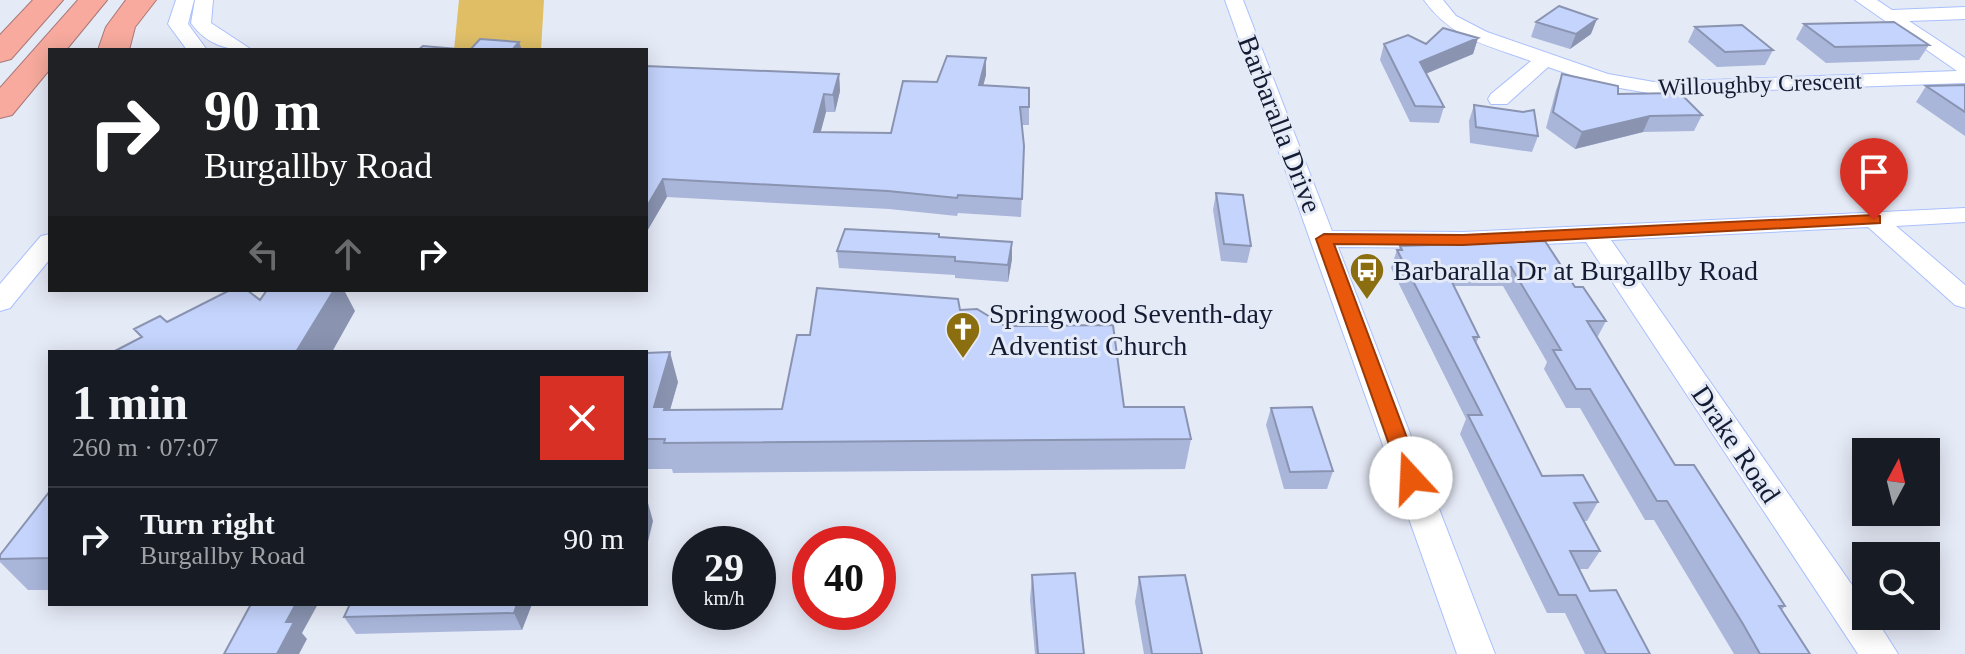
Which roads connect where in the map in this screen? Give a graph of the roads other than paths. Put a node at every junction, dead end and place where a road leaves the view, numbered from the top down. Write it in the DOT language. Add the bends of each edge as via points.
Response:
graph roads {
  1 [pos="49,0"];
  2 [pos="93,0"];
  3 [pos="142,0"];
  4 [pos="185,0"];
  5 [pos="204,0"];
  6 [pos="1234,0"];
  7 [pos="1433,0"];
  8 [pos="1864,0"];
  9 [pos="1965,13"];
  10 [pos="1888,16"];
  11 [pos="52,48"];
  12 [pos="115,48"];
  13 [pos="196,48"];
  14 [pos="238,48"];
  15 [pos="48,52"];
  16 [pos="0,53"];
  17 [pos="1543,61"];
  18 [pos="1965,67"];
  19 [pos="1965,77"];
  20 [pos="1499,99"];
  21 [pos="0,108"];
  22 [pos="1965,215"];
  23 [pos="1874,220"];
  24 [pos="1594,234"];
  25 [pos="1324,239"];
  26 [pos="48,244"];
  27 [pos="1965,299"];
  28 [pos="0,302"];
  29 [pos="1476,654"];
  30 [pos="1879,654"];
  1 -- 16 [label="highway"];
  2 -- 11 [label="highway"];
  3 -- 12 [label="highway" via="124,21"];
  4 -- 13 [label="street" via="178,24"];
  5 -- 14 [label="street" via="201,23"];
  6 -- 25 [label="street, Barbaralla Drive"];
  7 -- 17 [label="street, Willoughby Crescent" via="1449,20"];
  8 -- 10 [label="street"];
  9 -- 10 [label="street"];
  10 -- 18 [label="street"];
  15 -- 21 [label="highway"];
  17 -- 19 [label="street, Willoughby Crescent" via="1604,80 1654,88"];
  17 -- 20 [label="street"];
  22 -- 23 [label="street"];
  23 -- 24 [label="street"];
  23 -- 27 [label="street"];
  24 -- 25 [label="street"];
  24 -- 30 [label="street, Drake Road"];
  25 -- 29 [label="street, Barbaralla Drive"];
  26 -- 28 [label="street"];
}
